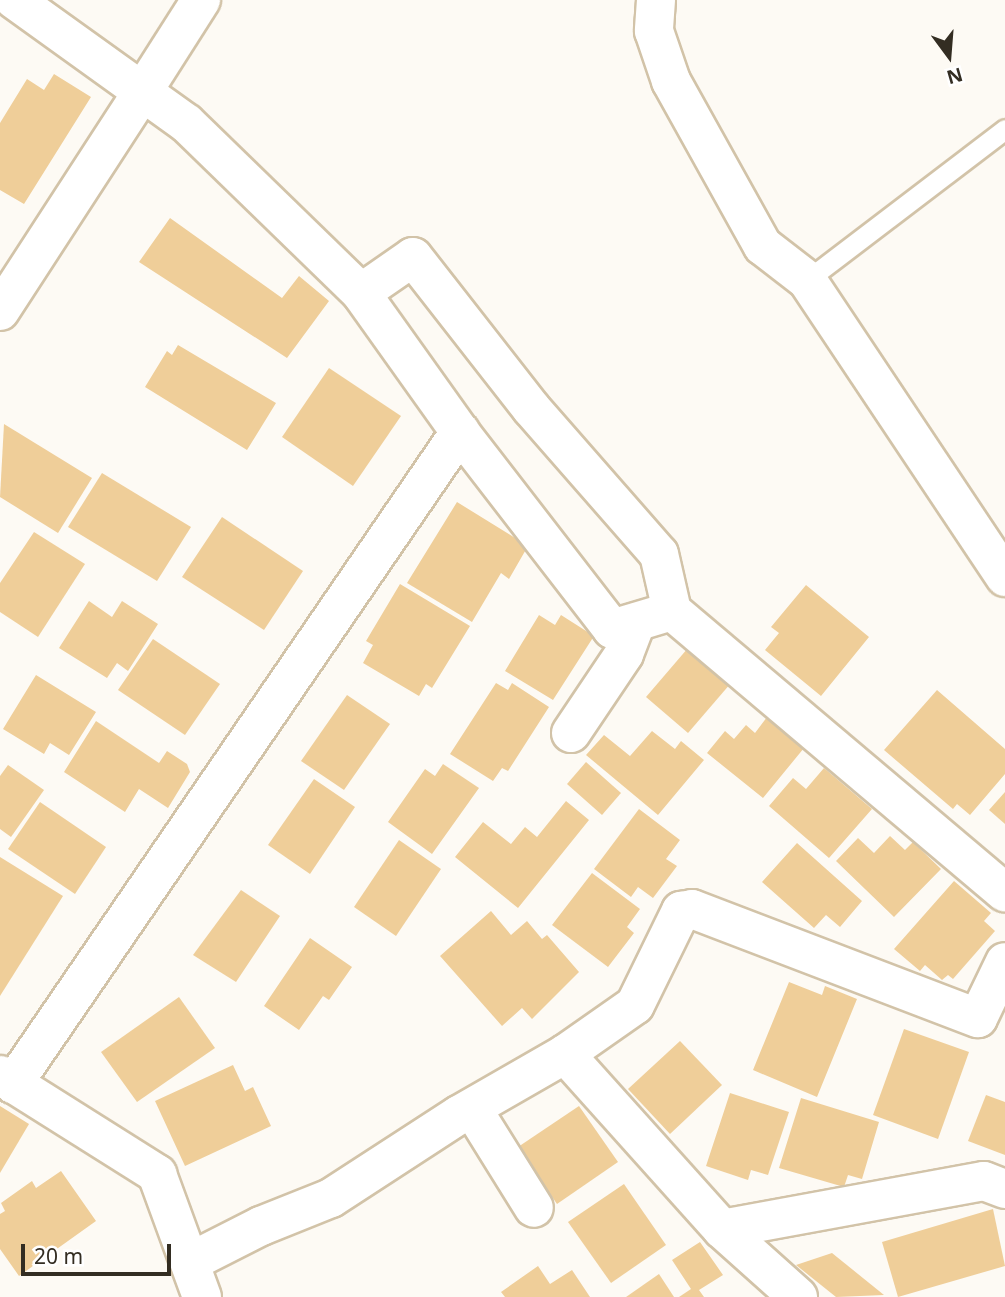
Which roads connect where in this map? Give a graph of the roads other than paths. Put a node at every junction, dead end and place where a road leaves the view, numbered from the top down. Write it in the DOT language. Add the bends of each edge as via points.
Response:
graph roads {
  1 [pos="15,0"];
  2 [pos="201,0"];
  3 [pos="656,0"];
  4 [pos="143,91"];
  5 [pos="1005,129"];
  6 [pos="807,280"];
  7 [pos="361,293"];
  8 [pos="0,312"];
  9 [pos="460,432"];
  10 [pos="1005,577"];
  11 [pos="654,616"];
  12 [pos="571,733"];
  13 [pos="1005,892"];
  14 [pos="1005,962"];
  15 [pos="565,1054"];
  16 [pos="6,1080"];
  17 [pos="473,1110"];
  18 [pos="1005,1189"];
  19 [pos="534,1208"];
  20 [pos="722,1229"];
  21 [pos="190,1262"];
  22 [pos="202,1297"];
  23 [pos="798,1297"];
  1 -- 4 [label="street"];
  2 -- 4 [label="street"];
  3 -- 6 [label="street" via="654,30 671,81 764,246"];
  4 -- 7 [label="street" via="186,123"];
  4 -- 8 [label="street"];
  5 -- 6 [label="lane"];
  6 -- 10 [label="street"];
  7 -- 9 [label="street"];
  7 -- 11 [label="street" via="413,257 531,408 659,554"];
  9 -- 11 [label="street" via="612,629"];
  9 -- 16 [label="street"];
  11 -- 12 [label="street"];
  11 -- 13 [label="street"];
  14 -- 15 [label="street" via="978,1018 692,909 681,911 635,1005"];
  15 -- 17 [label="street"];
  15 -- 20 [label="street"];
  16 -- 21 [label="street" via="157,1174"];
  17 -- 19 [label="street"];
  17 -- 21 [label="street" via="331,1198"];
  18 -- 20 [label="street" via="984,1181"];
  20 -- 23 [label="street"];
  21 -- 22 [label="street"];
}
